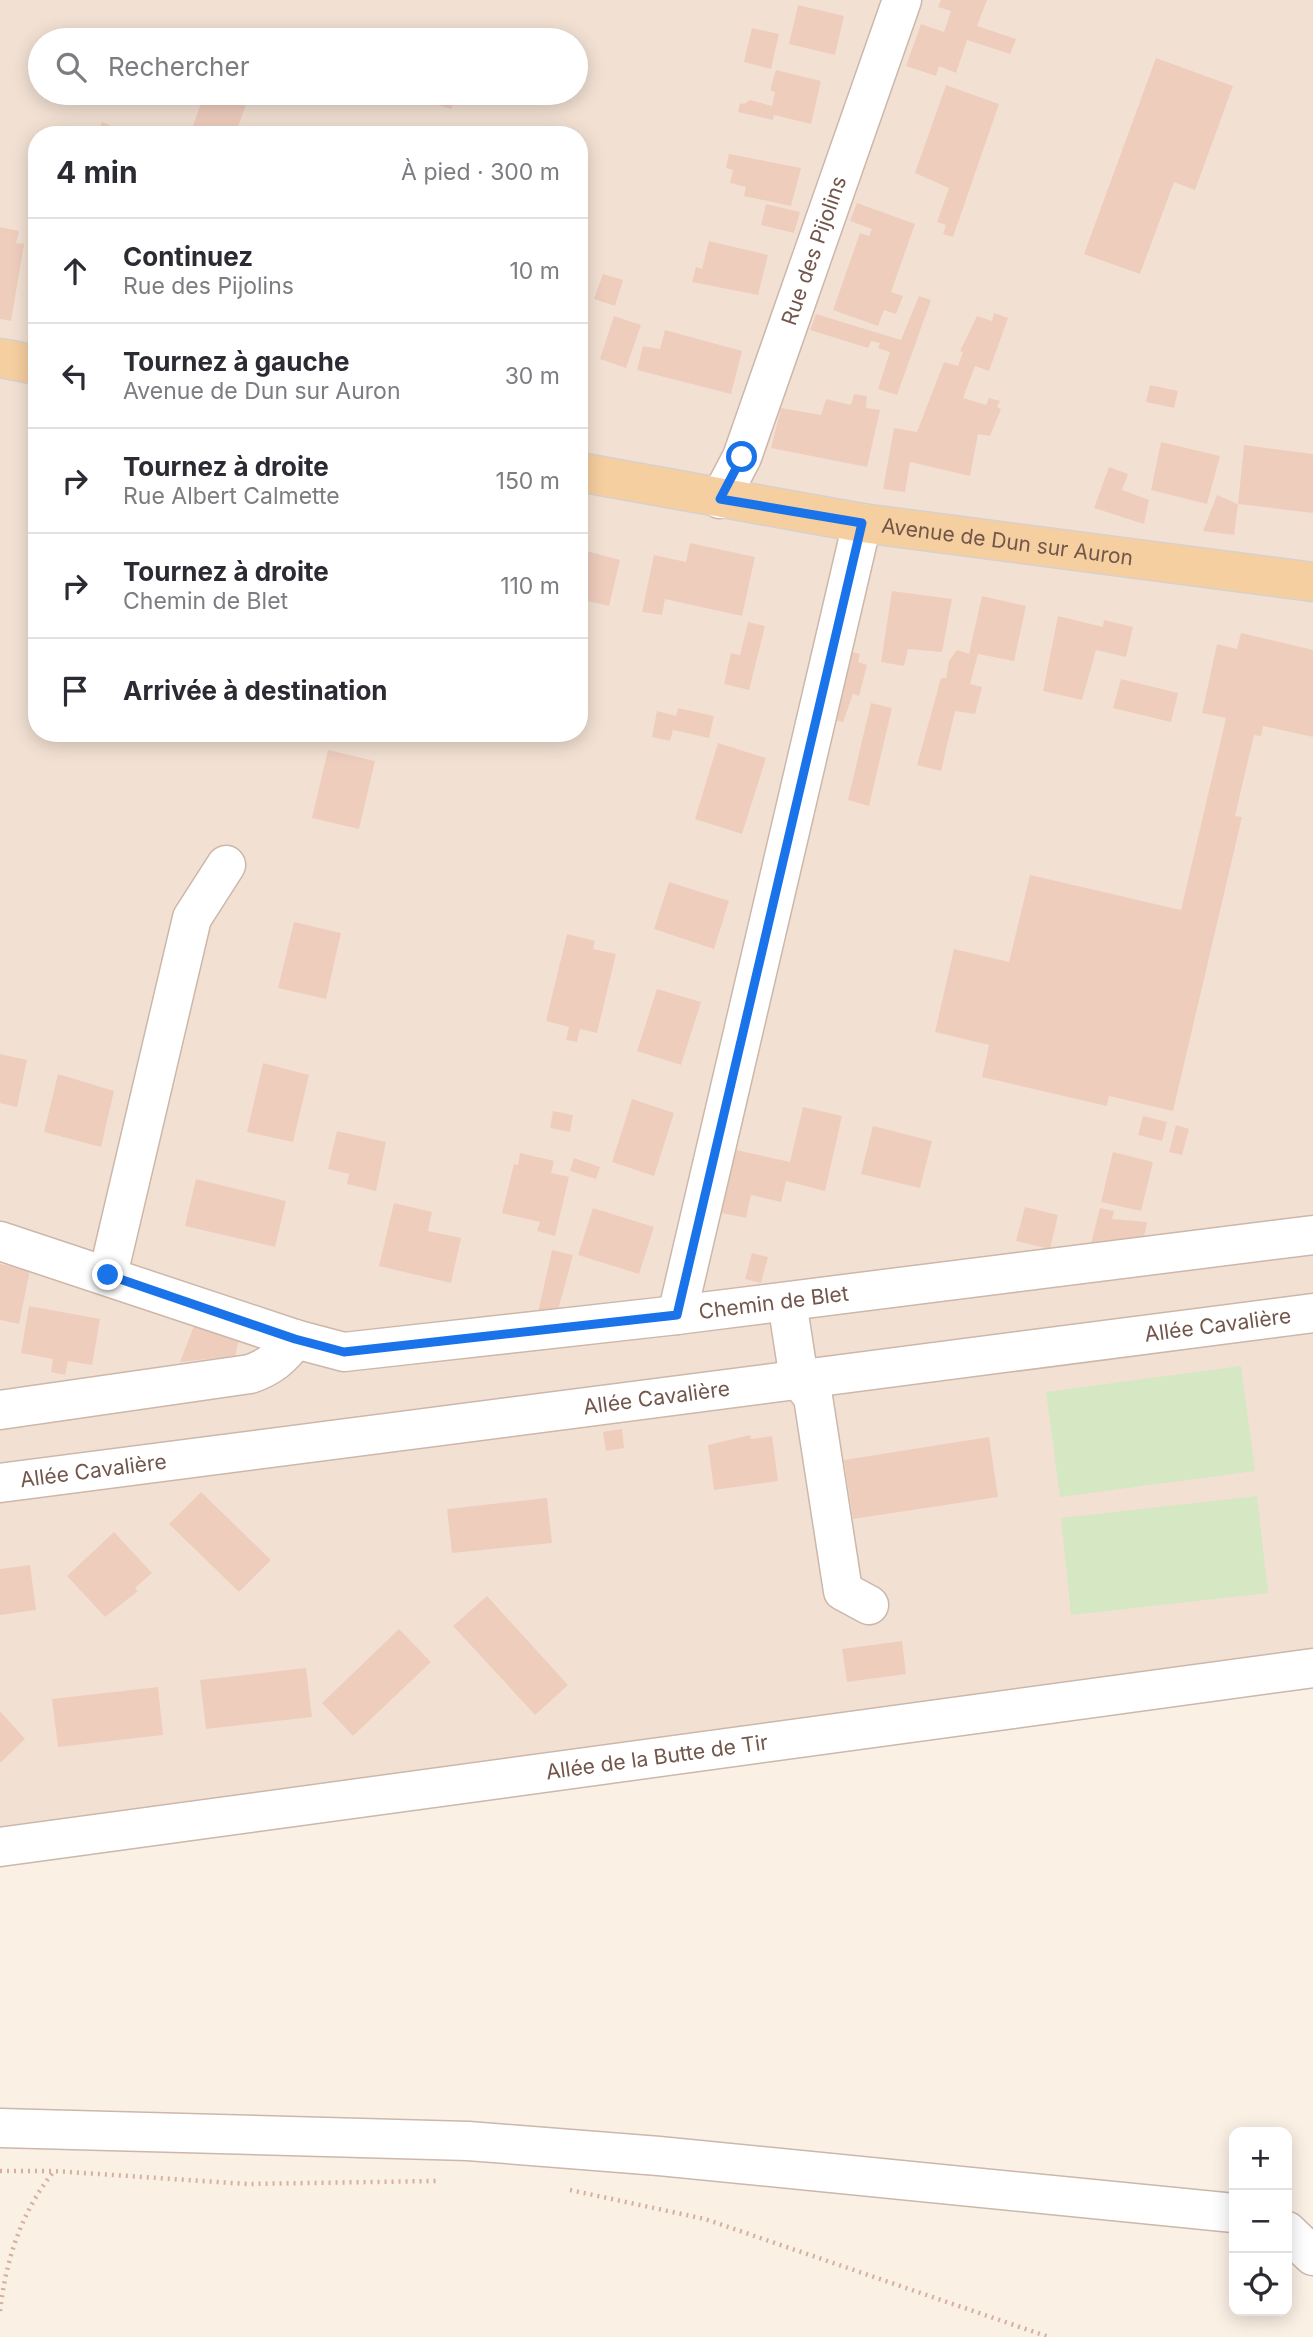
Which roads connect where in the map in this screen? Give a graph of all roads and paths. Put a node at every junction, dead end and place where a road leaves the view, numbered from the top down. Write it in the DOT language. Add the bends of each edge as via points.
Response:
graph roads {
  1 [pos="902,0"];
  2 [pos="0,358"];
  3 [pos="28,363"];
  4 [pos="588,474"];
  5 [pos="720,499"];
  6 [pos="862,523"];
  7 [pos="1313,582"];
  8 [pos="226,865"];
  9 [pos="1313,1235"];
  10 [pos="0,1241"];
  11 [pos="108,1275"];
  12 [pos="787,1302"];
  13 [pos="1313,1313"];
  14 [pos="677,1315"];
  15 [pos="295,1339"];
  16 [pos="799,1379"];
  17 [pos="0,1410"];
  18 [pos="0,1483"];
  19 [pos="869,1605"];
  20 [pos="1313,1668"];
  21 [pos="0,1847"];
  22 [pos="0,2128"];
  23 [pos="0,2171"];
  24 [pos="54,2171"];
  25 [pos="444,2181"];
  26 [pos="557,2187"];
  27 [pos="1229,2213"];
  28 [pos="1292,2219"];
  29 [pos="1313,2221"];
  30 [pos="1292,2236"];
  31 [pos="1313,2256"];
  32 [pos="0,2311"];
  33 [pos="1049,2337"];
  1 -- 5 [label="street, Rue des Pijolins" via="742,457"];
  2 -- 3 [label="main road"];
  4 -- 5 [label="main road, Avenue de Dun sur Auron"];
  5 -- 6 [label="main road, Avenue de Dun sur Auron"];
  6 -- 7 [label="main road, Avenue de Dun sur Auron"];
  6 -- 14 [label="street"];
  8 -- 11 [label="street" via="192,918"];
  9 -- 12 [label="street, Chemin de Blet"];
  10 -- 11 [label="street, Chemin de Blet"];
  11 -- 15 [label="street, Chemin de Blet"];
  12 -- 14 [label="street, Chemin de Blet"];
  12 -- 16 [label="street"];
  13 -- 16 [label="street, Allée Cavalière"];
  14 -- 15 [label="street, Chemin de Blet" via="344,1352"];
  15 -- 17 [label="street" via="268,1367 250,1374"];
  16 -- 18 [label="street, Allée Cavalière"];
  16 -- 19 [label="street" via="813,1397 842,1591"];
  20 -- 21 [label="street, Allée de la Butte de Tir"];
  22 -- 27 [label="street" via="468,2141"];
  23 -- 24 [label="path"];
  24 -- 25 [label="path" via="247,2184"];
  24 -- 32 [label="path" via="20,2224"];
  26 -- 33 [label="path" via="705,2219"];
  28 -- 29 [label="street"];
  30 -- 31 [label="street"];
}
